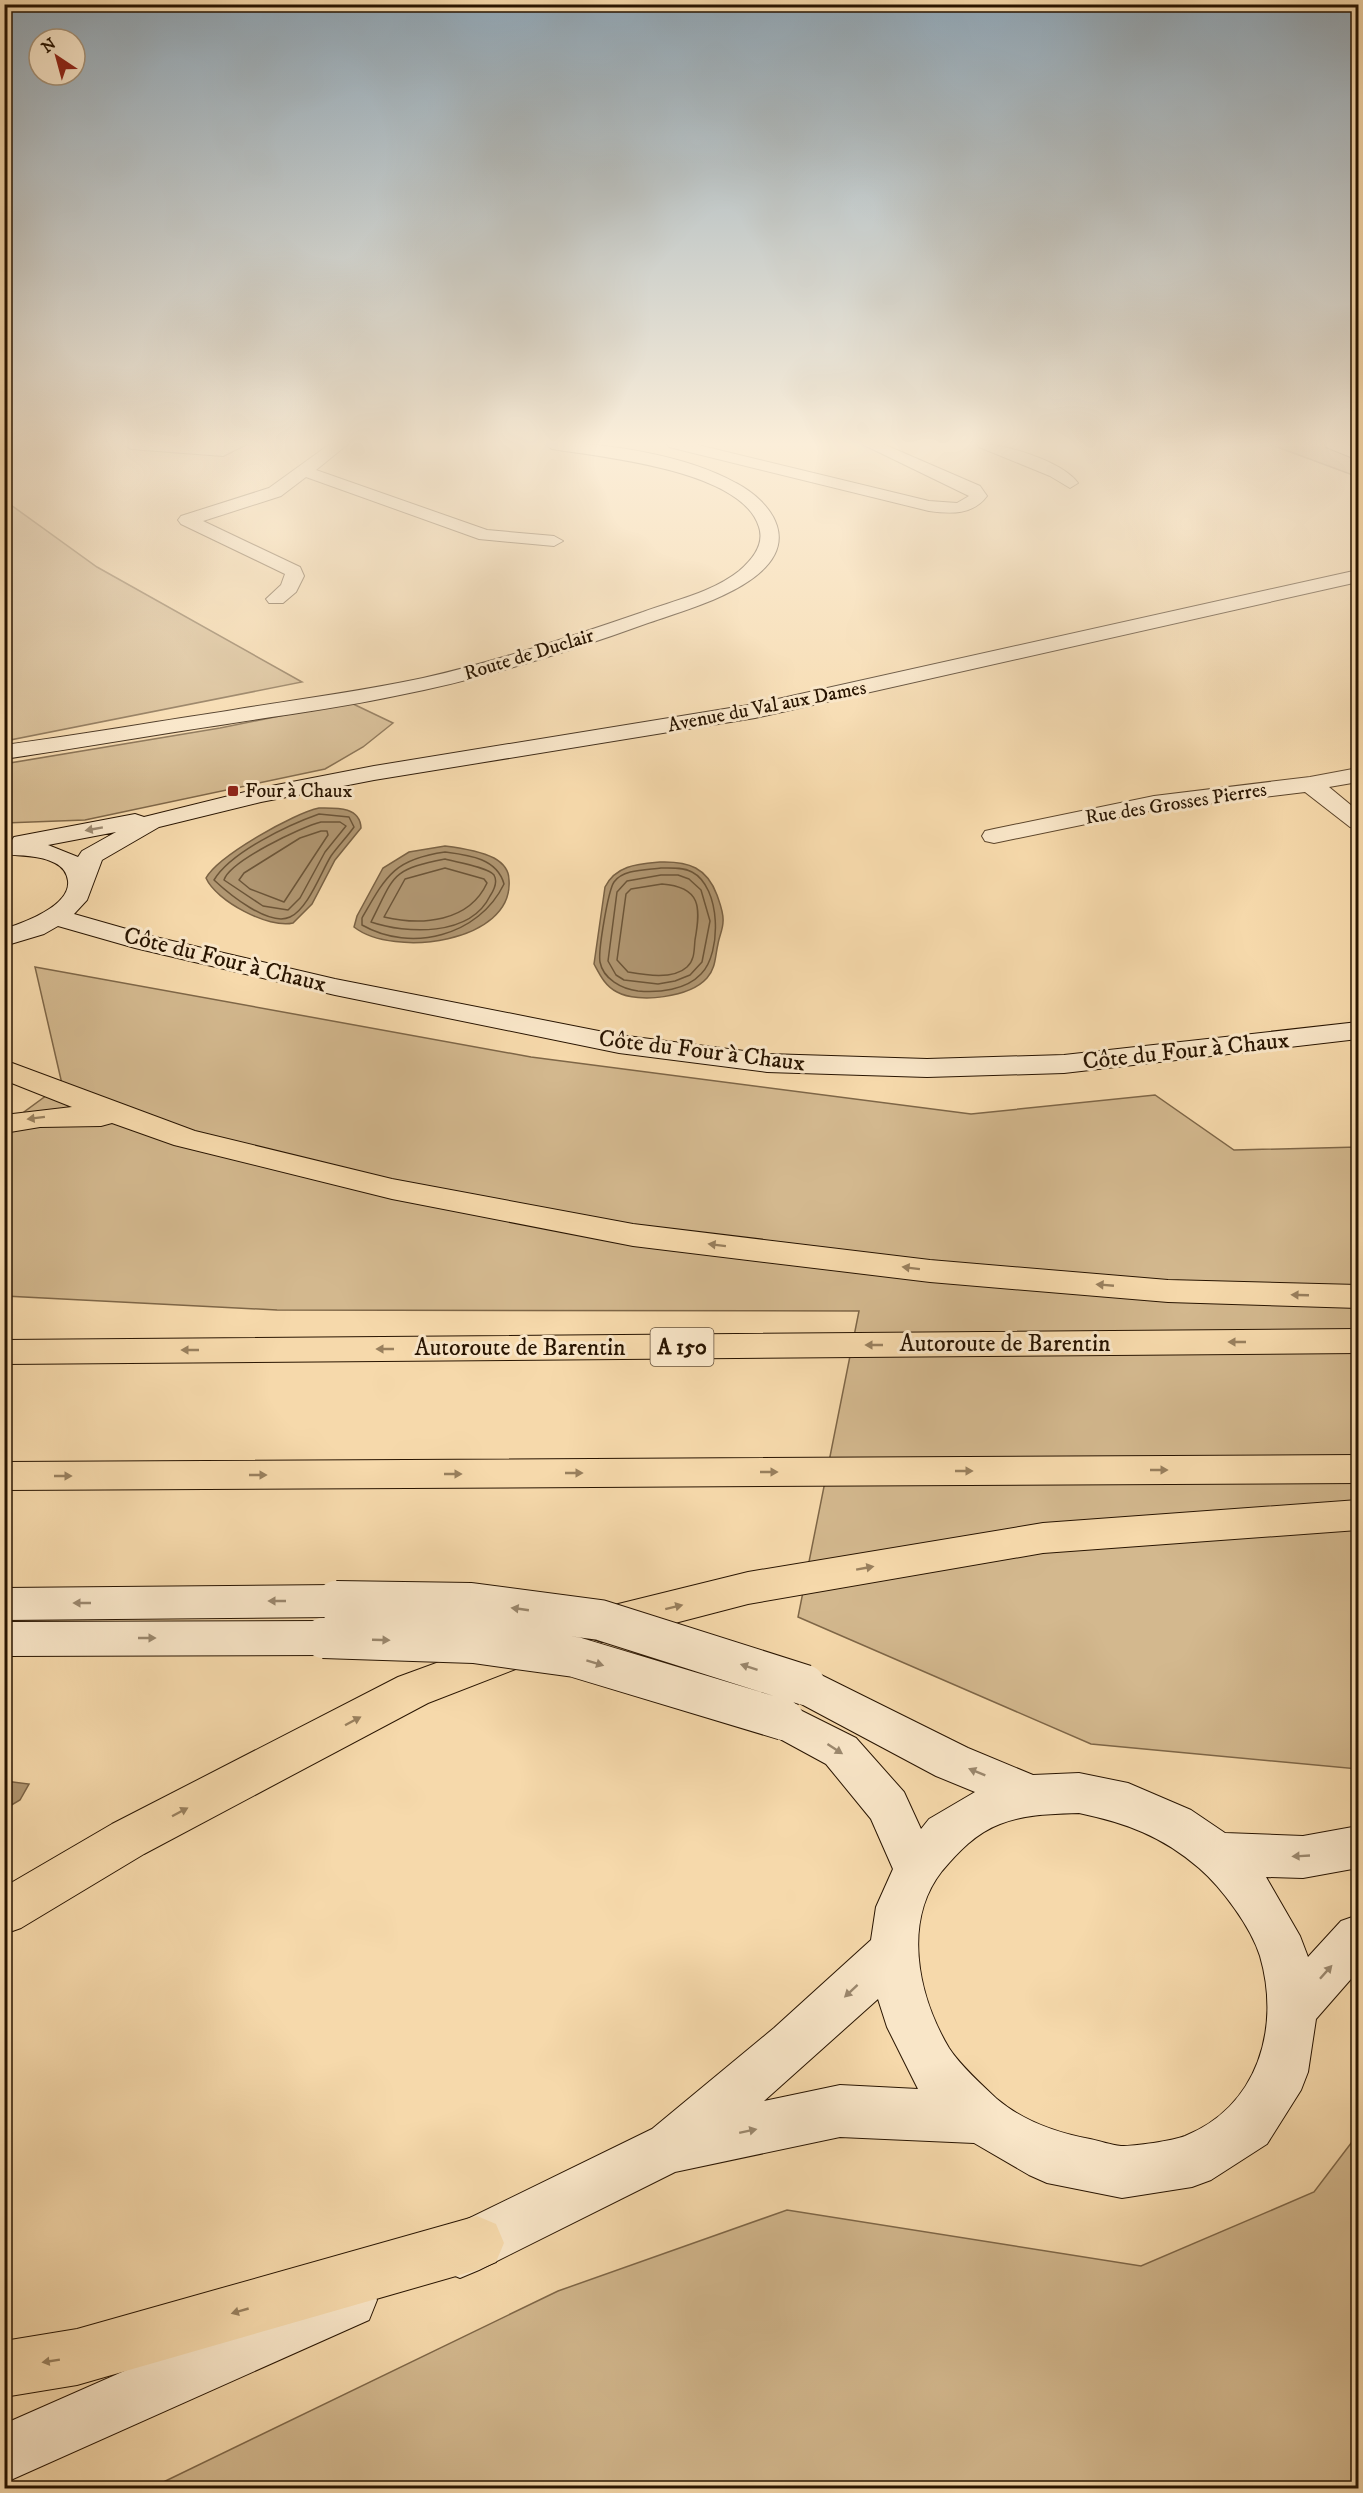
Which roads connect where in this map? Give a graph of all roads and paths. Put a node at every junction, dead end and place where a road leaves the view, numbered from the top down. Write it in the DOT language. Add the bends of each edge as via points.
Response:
graph roads {
  1 [pos="271,560"];
  2 [pos="761,560"];
  3 [pos="1359,576"];
  4 [pos="276,599"];
  5 [pos="6,752"];
  6 [pos="1359,775"];
  7 [pos="1310,784"];
  8 [pos="172,816"];
  9 [pos="1359,822"];
  10 [pos="994,836"];
  11 [pos="4,846"];
  12 [pos="83,875"];
  13 [pos="56,917"];
  14 [pos="6,938"];
  15 [pos="1359,1031"];
  16 [pos="4,1069"];
  17 [pos="135,1121"];
  18 [pos="4,1124"];
  19 [pos="1359,1297"];
  20 [pos="1359,1341"];
  21 [pos="4,1352"];
  22 [pos="1359,1469"];
  23 [pos="4,1476"];
  24 [pos="1359,1515"];
  25 [pos="4,1604"];
  26 [pos="329,1619"];
  27 [pos="4,1639"];
  28 [pos="794,1703"];
  29 [pos="1031,1794"];
  30 [pos="128,1839"];
  31 [pos="1359,1847"];
  32 [pos="1217,1854"];
  33 [pos="916,1869"];
  34 [pos="4,1911"];
  35 [pos="4,1933"];
  36 [pos="1359,1937"];
  37 [pos="894,1951"];
  38 [pos="1293,2008"];
  39 [pos="980,2118"];
  40 [pos="670,2147"];
  41 [pos="477,2242"];
  42 [pos="4,2369"];
  43 [pos="4,2454"];
  1 -- 4 [label="street" via="293,571 295,576 289,588"];
  2 -- 5 [label="street, Route de Duclair" via="726,587 634,622 499,665 389,691"];
  3 -- 8 [label="street, Avenue du Val aux Dames" via="755,711 374,772"];
  6 -- 7 [label="street, Rue des Grosses Pierres"];
  7 -- 9 [label="street"];
  7 -- 10 [label="street, Rue des Grosses Pierres" via="1154,803"];
  8 -- 11 [label="street, Avenue du Val aux Dames, one-way"];
  8 -- 12 [label="street, Avenue du Val aux Dames" via="151,822 91,856"];
  11 -- 12 [label="street" via="54,852 73,861"];
  12 -- 13 [label="street, Avenue du Val aux Dames" via="83,889 74,903"];
  13 -- 14 [label="street, Avenue du Val aux Dames"];
  13 -- 15 [label="street, Côte du Four à Chaux" via="335,987 619,1044 767,1063 927,1068 1064,1064"];
  16 -- 17 [label="highway"];
  17 -- 18 [label="highway, one-way" via="78,1115 34,1117"];
  19 -- 17 [label="highway, one-way" via="1168,1291 930,1271 633,1235 392,1189 185,1138"];
  20 -- 21 [label="highway, Autoroute de Barentin / A 150, one-way"];
  23 -- 22 [label="highway, one-way"];
  30 -- 24 [label="highway, one-way" via="413,1690 546,1639 748,1588 1043,1538"];
  26 -- 25 [label="street, one-way"];
  27 -- 26 [label="street, one-way"];
  26 -- 28 [label="street, bridge" via="576,1657"];
  29 -- 28 [label="street, one-way"];
  28 -- 33 [label="street, one-way" via="888,1806"];
  29 -- 32 [label="street" via="1079,1793 1128,1803 1174,1824"];
  29 -- 33 [label="street" via="985,1808 945,1833"];
  30 -- 34 [label="highway"];
  30 -- 35 [label="highway"];
  31 -- 32 [label="street, one-way" via="1303,1857"];
  32 -- 38 [label="street" via="1256,1899 1283,1952"];
  33 -- 37 [label="street" via="899,1907"];
  38 -- 36 [label="street, one-way"];
  37 -- 39 [label="street" via="904,2010 933,2068"];
  37 -- 40 [label="street, one-way" via="792,2045"];
  38 -- 39 [label="street" via="1283,2072 1249,2126 1192,2161 1122,2172 1047,2157"];
  40 -- 39 [label="street, one-way" via="840,2111"];
  40 -- 41 [label="street"];
  41 -- 42 [label="highway, one-way" via="77,2357"];
  41 -- 43 [label="street"];
}
